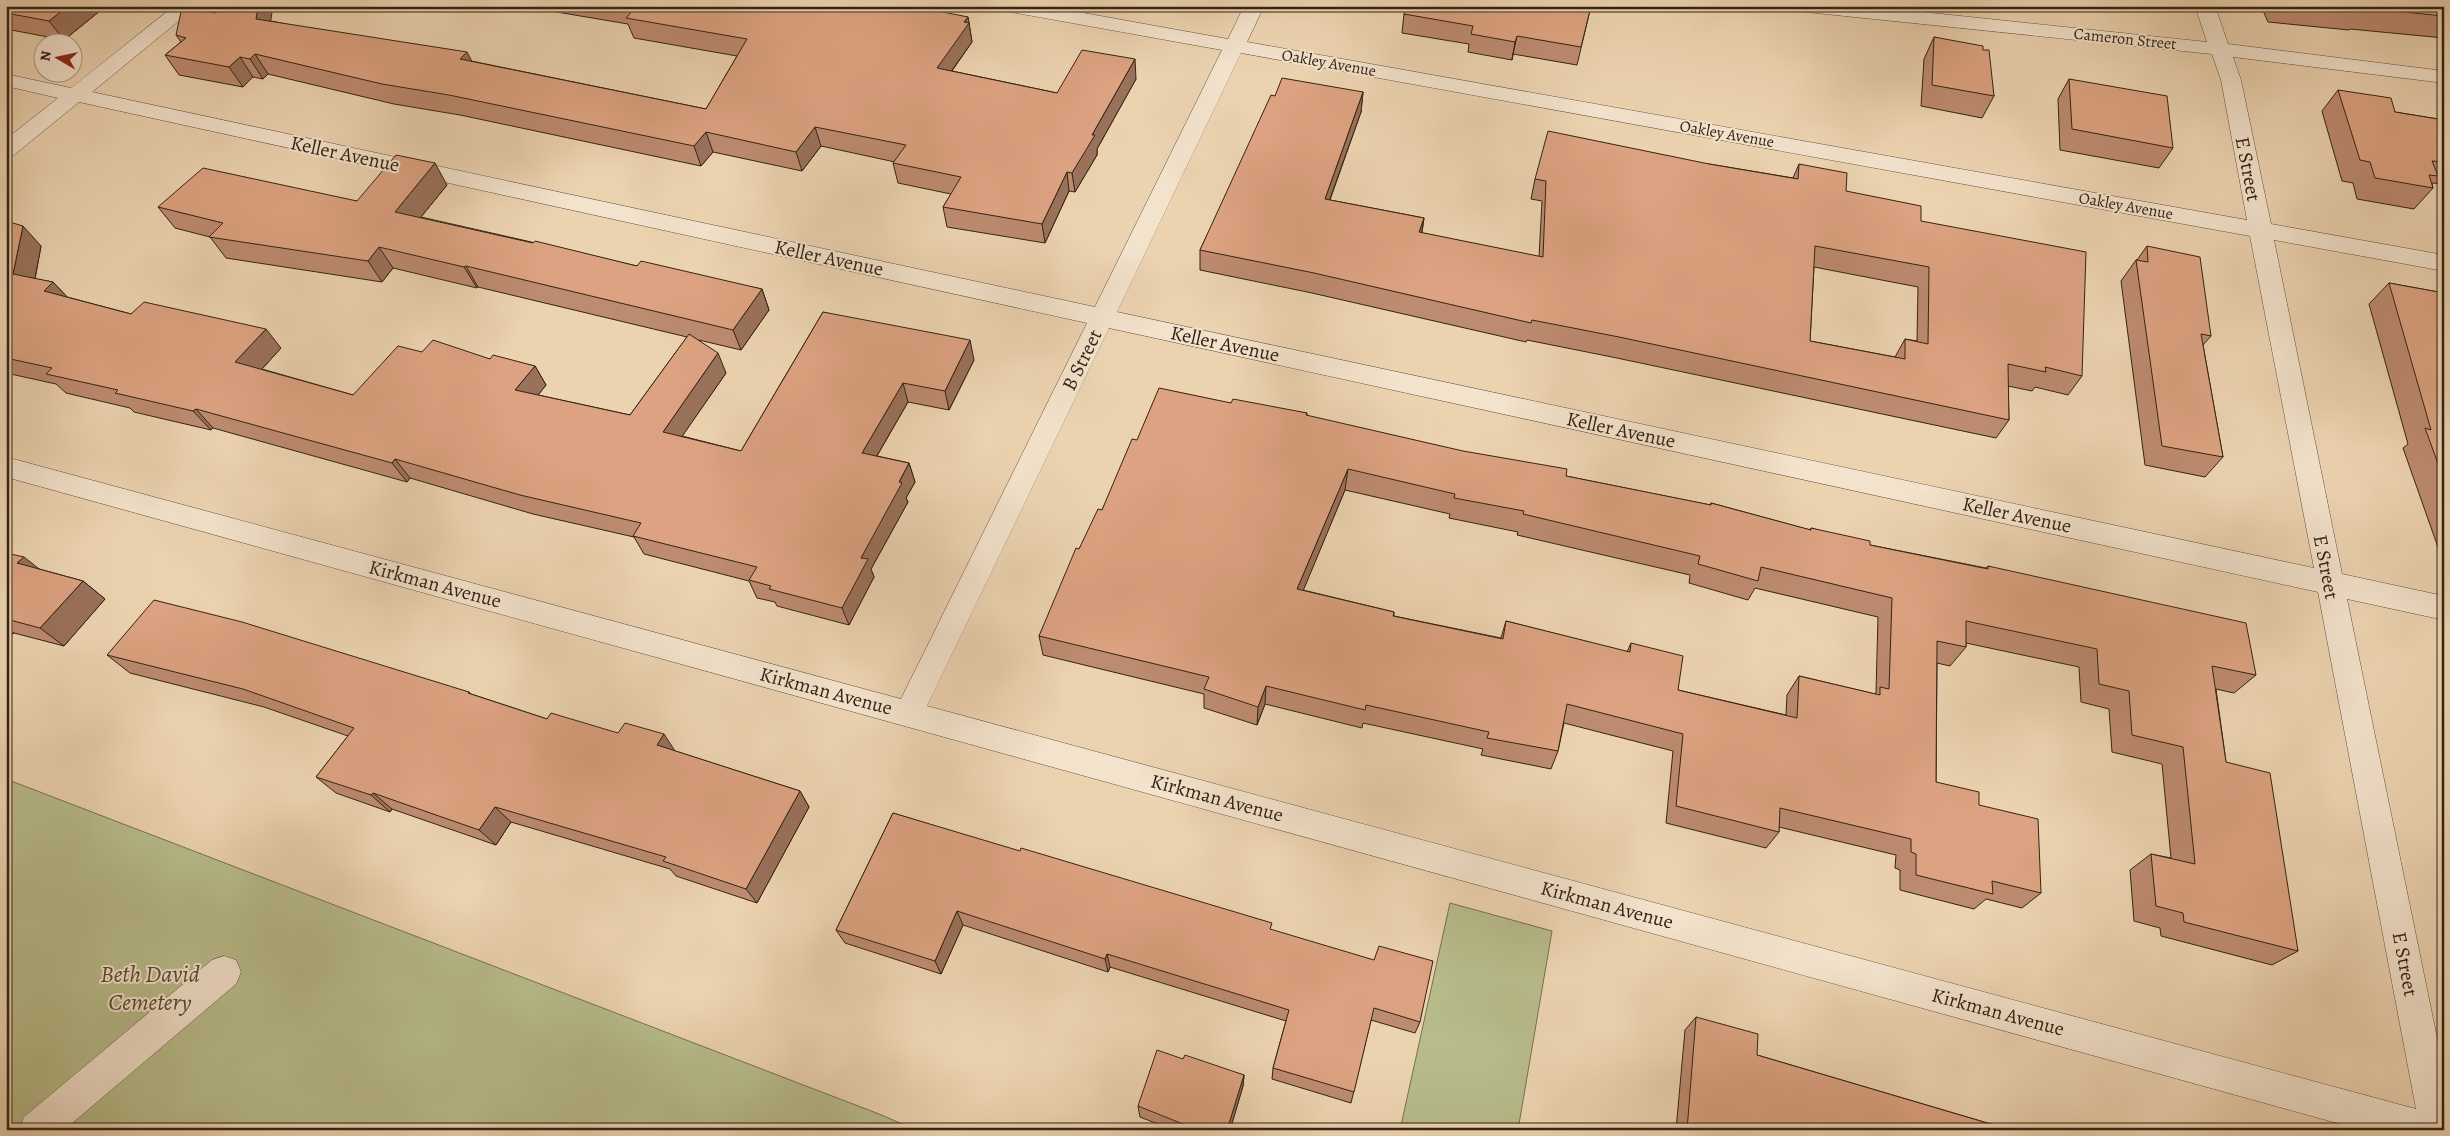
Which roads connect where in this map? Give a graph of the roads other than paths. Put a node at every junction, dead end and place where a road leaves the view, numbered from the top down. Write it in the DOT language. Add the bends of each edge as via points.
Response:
graph roads {
  1 [pos="187,6"];
  2 [pos="1011,6"];
  3 [pos="1254,6"];
  4 [pos="1806,6"];
  5 [pos="2205,6"];
  6 [pos="1887,11"];
  7 [pos="1233,46"];
  8 [pos="2221,49"];
  9 [pos="2444,77"];
  10 [pos="6,80"];
  11 [pos="75,95"];
  12 [pos="6,150"];
  13 [pos="2260,230"];
  14 [pos="2444,263"];
  15 [pos="1102,317"];
  16 [pos="6,467"];
  17 [pos="2330,583"];
  18 [pos="2444,608"];
  19 [pos="909,713"];
  20 [pos="224,972"];
  21 [pos="37,1130"];
  22 [pos="2427,1130"];
  23 [pos="2438,1130"];
  1 -- 11 [label="street"];
  2 -- 7 [label="street, Oakley Avenue"];
  3 -- 7 [label="street, B Street"];
  4 -- 6 [label="street, Cameron Street"];
  5 -- 8 [label="street, E Street"];
  6 -- 8 [label="street, Cameron Street"];
  7 -- 13 [label="street, Oakley Avenue"];
  7 -- 15 [label="street, B Street"];
  8 -- 9 [label="street, Cameron Street"];
  8 -- 13 [label="street, E Street" via="2231,80"];
  10 -- 11 [label="street, Keller Avenue"];
  11 -- 12 [label="street"];
  11 -- 15 [label="street, Keller Avenue"];
  13 -- 14 [label="street, Oakley Avenue"];
  13 -- 17 [label="street, E Street"];
  15 -- 17 [label="street, Keller Avenue"];
  15 -- 19 [label="street, B Street"];
  16 -- 19 [label="street, Kirkman Avenue"];
  17 -- 18 [label="street, Keller Avenue"];
  17 -- 23 [label="street, E Street"];
  19 -- 22 [label="street, Kirkman Avenue"];
  20 -- 21 [label="street"];
}
